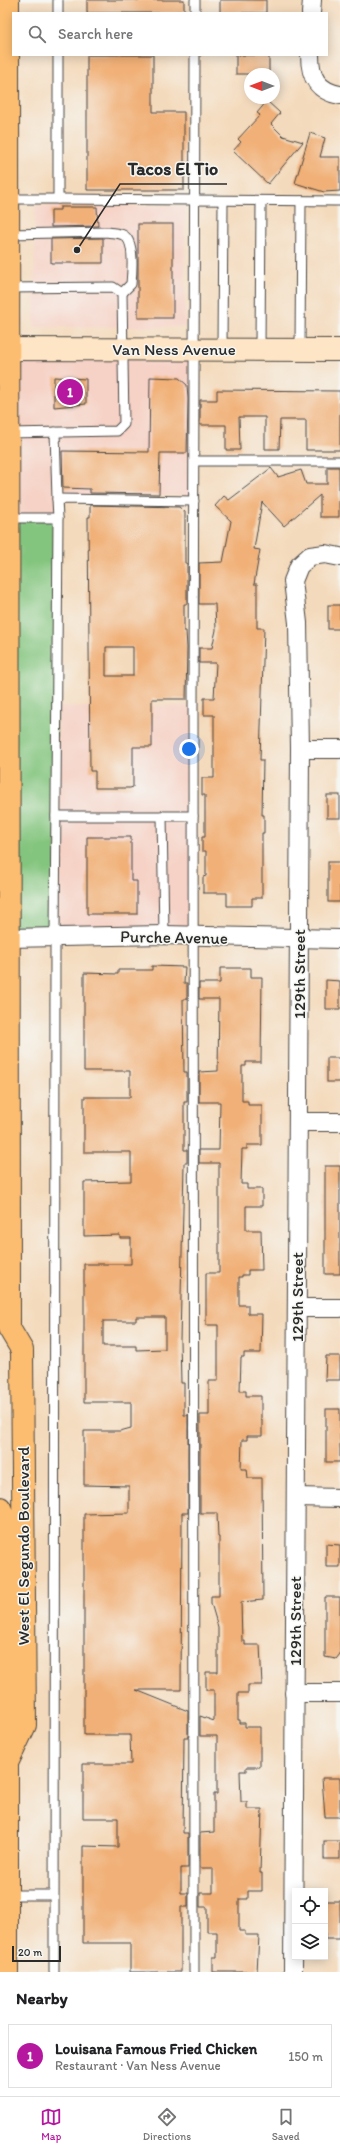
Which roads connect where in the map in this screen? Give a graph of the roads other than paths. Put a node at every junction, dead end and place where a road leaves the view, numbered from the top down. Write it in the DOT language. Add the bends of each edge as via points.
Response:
graph roads {
  1 [pos="8,0"];
  2 [pos="58,0"];
  3 [pos="195,0"];
  4 [pos="312,0"];
  5 [pos="58,12"];
  6 [pos="195,12"];
  7 [pos="311,12"];
  8 [pos="58,56"];
  9 [pos="195,56"];
  10 [pos="310,56"];
  11 [pos="340,95"];
  12 [pos="9,199"];
  13 [pos="58,200"];
  14 [pos="196,201"];
  15 [pos="223,201"];
  16 [pos="261,201"];
  17 [pos="301,201"];
  18 [pos="340,201"];
  19 [pos="9,234"];
  20 [pos="8,288"];
  21 [pos="122,293"];
  22 [pos="4,349"];
  23 [pos="124,349"];
  24 [pos="194,350"];
  25 [pos="222,350"];
  26 [pos="260,350"];
  27 [pos="300,350"];
  28 [pos="340,350"];
  29 [pos="55,432"];
  30 [pos="8,433"];
  31 [pos="194,461"];
  32 [pos="340,461"];
  33 [pos="4,486"];
  34 [pos="57,499"];
  35 [pos="194,501"];
  36 [pos="8,518"];
  37 [pos="58,518"];
  38 [pos="340,556"];
  39 [pos="300,749"];
  40 [pos="340,749"];
  41 [pos="4,776"];
  42 [pos="56,816"];
  43 [pos="162,816"];
  44 [pos="193,816"];
  45 [pos="4,860"];
  46 [pos="4,891"];
  47 [pos="164,935"];
  48 [pos="193,936"];
  49 [pos="55,937"];
  50 [pos="8,938"];
  51 [pos="299,938"];
  52 [pos="340,939"];
  53 [pos="4,1078"];
  54 [pos="298,1122"];
  55 [pos="340,1122"];
  56 [pos="4,1124"];
  57 [pos="297,1308"];
  58 [pos="340,1308"];
  59 [pos="5,1336"];
  60 [pos="296,1497"];
  61 [pos="340,1498"];
  62 [pos="0,1508"];
  63 [pos="294,1693"];
  64 [pos="340,1693"];
  65 [pos="0,1740"];
  66 [pos="3,1763"];
  67 [pos="8,1895"];
  68 [pos="53,1895"];
  69 [pos="8,1972"];
  70 [pos="54,1972"];
  71 [pos="194,1972"];
  72 [pos="293,1972"];
  1 -- 12 [label="main road, West El Segundo Boulevard"];
  2 -- 5 [label="lane"];
  3 -- 6 [label="lane"];
  4 -- 7 [label="street"];
  8 -- 13 [label="lane"];
  9 -- 14 [label="lane"];
  10 -- 11 [label="street" via="314,80 320,87"];
  12 -- 13 [label="lane"];
  12 -- 19 [label="main road, West El Segundo Boulevard"];
  13 -- 14 [label="lane"];
  14 -- 15 [label="lane"];
  14 -- 24 [label="lane"];
  15 -- 16 [label="lane"];
  15 -- 25 [label="lane"];
  16 -- 17 [label="lane"];
  16 -- 26 [label="lane"];
  17 -- 18 [label="lane"];
  17 -- 27 [label="lane"];
  19 -- 20 [label="main road, West El Segundo Boulevard"];
  19 -- 21 [label="lane" via="107,232 123,235 128,238 131,246 132,284"];
  20 -- 21 [label="lane" via="113,287"];
  20 -- 22 [label="main road, West El Segundo Boulevard"];
  21 -- 23 [label="lane"];
  22 -- 23 [label="main road, Van Ness Avenue"];
  22 -- 30 [label="main road, West El Segundo Boulevard"];
  23 -- 24 [label="main road, Van Ness Avenue"];
  23 -- 29 [label="lane" via="124,424 117,431"];
  24 -- 25 [label="main road, Van Ness Avenue"];
  24 -- 31 [label="lane"];
  25 -- 26 [label="main road, Van Ness Avenue"];
  26 -- 27 [label="main road, Van Ness Avenue"];
  27 -- 28 [label="main road, Van Ness Avenue"];
  29 -- 30 [label="lane"];
  29 -- 34 [label="lane"];
  30 -- 33 [label="main road, West El Segundo Boulevard"];
  31 -- 32 [label="lane"];
  31 -- 35 [label="lane"];
  33 -- 36 [label="main road, West El Segundo Boulevard"];
  34 -- 35 [label="lane"];
  34 -- 37 [label="lane"];
  35 -- 44 [label="lane"];
  36 -- 37 [label="lane"];
  36 -- 41 [label="main road, West El Segundo Boulevard"];
  37 -- 42 [label="lane"];
  38 -- 39 [label="street, 129th Street" via="310,556 299,566 293,581 298,623"];
  39 -- 40 [label="street"];
  39 -- 51 [label="street, 129th Street"];
  41 -- 45 [label="main road, West El Segundo Boulevard"];
  42 -- 43 [label="lane"];
  42 -- 49 [label="lane"];
  43 -- 44 [label="lane"];
  43 -- 47 [label="lane"];
  44 -- 48 [label="lane"];
  45 -- 46 [label="main road, West El Segundo Boulevard"];
  46 -- 50 [label="main road, West El Segundo Boulevard"];
  47 -- 48 [label="street, Purche Avenue"];
  47 -- 49 [label="street, Purche Avenue"];
  48 -- 51 [label="street, Purche Avenue"];
  48 -- 71 [label="lane"];
  49 -- 50 [label="street, Purche Avenue"];
  49 -- 68 [label="lane"];
  50 -- 53 [label="main road, West El Segundo Boulevard"];
  51 -- 52 [label="street, Purche Avenue"];
  51 -- 54 [label="street, 129th Street"];
  53 -- 56 [label="main road, West El Segundo Boulevard"];
  54 -- 55 [label="street"];
  54 -- 57 [label="street, 129th Street"];
  56 -- 59 [label="main road, West El Segundo Boulevard"];
  57 -- 58 [label="street"];
  57 -- 60 [label="street, 129th Street"];
  59 -- 66 [label="main road, West El Segundo Boulevard" via="22,1350 24,1725"];
  60 -- 61 [label="street"];
  60 -- 63 [label="street, 129th Street"];
  62 -- 66 [label="main road" via="6,1522 7,1533"];
  63 -- 64 [label="street"];
  63 -- 72 [label="street, 129th Street"];
  65 -- 66 [label="main road, West El Segundo Boulevard"];
  66 -- 67 [label="main road, West El Segundo Boulevard"];
  67 -- 68 [label="lane"];
  67 -- 69 [label="main road, West El Segundo Boulevard"];
  68 -- 70 [label="lane"];
}
